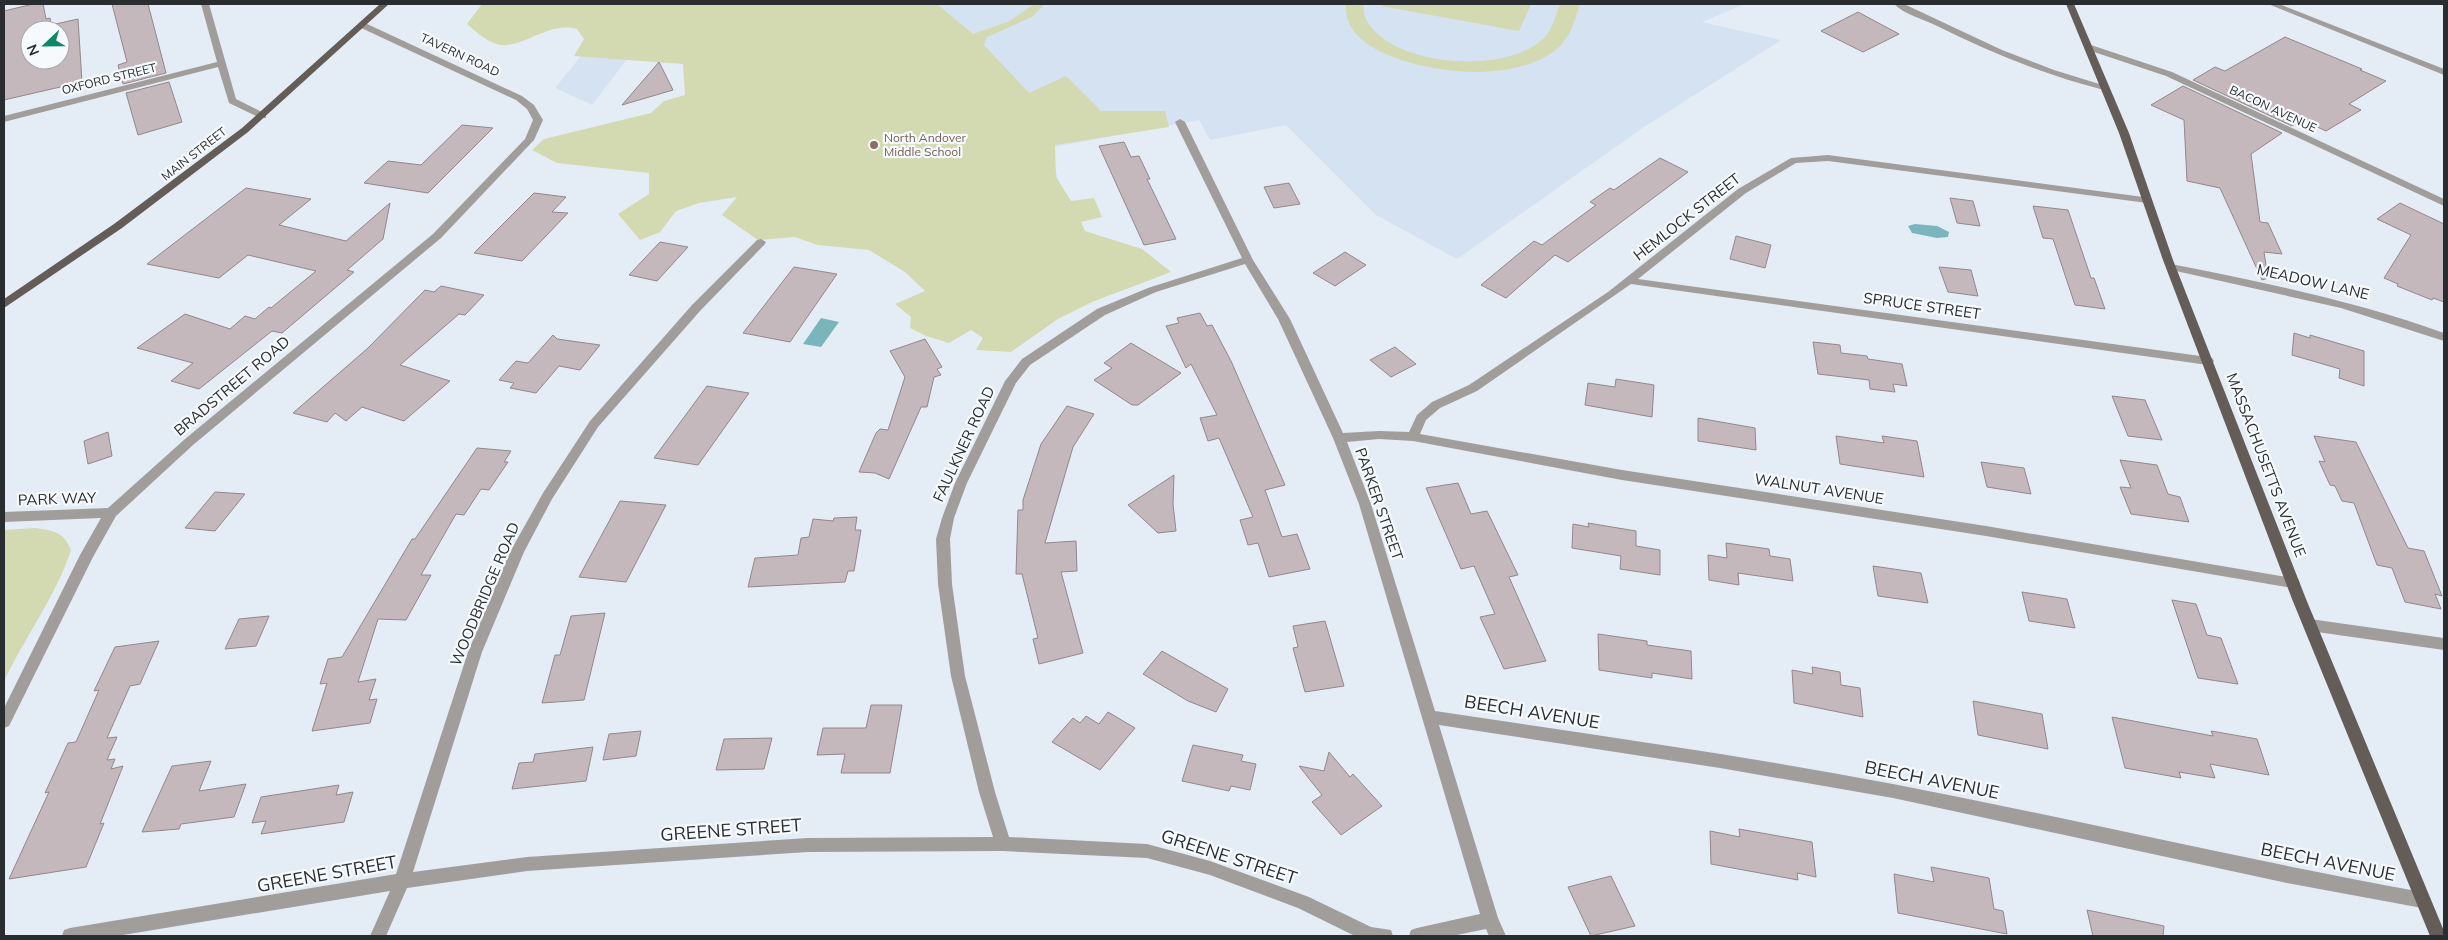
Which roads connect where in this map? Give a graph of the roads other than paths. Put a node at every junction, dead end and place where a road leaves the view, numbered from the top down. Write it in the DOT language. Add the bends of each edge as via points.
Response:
graph roads {
  1 [pos="205,4"];
  2 [pos="384,4"];
  3 [pos="1898,4"];
  4 [pos="2070,4"];
  5 [pos="2272,4"];
  6 [pos="362,25"];
  7 [pos="2088,47"];
  8 [pos="220,64"];
  9 [pos="2444,72"];
  10 [pos="2104,87"];
  11 [pos="263,116"];
  12 [pos="4,119"];
  13 [pos="538,120"];
  14 [pos="1180,122"];
  15 [pos="2147,200"];
  16 [pos="2444,203"];
  17 [pos="761,242"];
  18 [pos="1248,260"];
  19 [pos="2171,267"];
  20 [pos="1631,281"];
  21 [pos="4,304"];
  22 [pos="2444,337"];
  23 [pos="2208,361"];
  24 [pos="1413,437"];
  25 [pos="1339,438"];
  26 [pos="111,514"];
  27 [pos="4,517"];
  28 [pos="2293,583"];
  29 [pos="2310,625"];
  30 [pos="2444,644"];
  31 [pos="1430,717"];
  32 [pos="4,722"];
  33 [pos="1003,844"];
  34 [pos="402,881"];
  35 [pos="2422,900"];
  36 [pos="1490,920"];
  37 [pos="70,936"];
  38 [pos="378,936"];
  39 [pos="1385,936"];
  40 [pos="1417,936"];
  41 [pos="1498,936"];
  42 [pos="2438,936"];
  1 -- 8 [label="street"];
  2 -- 6 [label="main road, MAIN STREET"];
  3 -- 10 [label="street" via="2028,64"];
  4 -- 7 [label="main road, MASSACHUSETTS AVENUE"];
  5 -- 9 [label="street"];
  6 -- 11 [label="main road, MAIN STREET"];
  6 -- 13 [label="street, TAVERN ROAD" via="509,92 531,107"];
  7 -- 10 [label="main road, MASSACHUSETTS AVENUE"];
  7 -- 16 [label="street, BACON AVENUE" via="2169,74"];
  8 -- 11 [label="street" via="232,101"];
  8 -- 12 [label="street, OXFORD STREET"];
  10 -- 15 [label="main road, MASSACHUSETTS AVENUE"];
  11 -- 21 [label="main road, MAIN STREET" via="118,226"];
  13 -- 26 [label="street, BRADSTREET ROAD" via="529,140 437,236 189,442"];
  14 -- 18 [label="street, PARKER STREET"];
  15 -- 19 [label="main road, MASSACHUSETTS AVENUE"];
  15 -- 20 [label="street, HEMLOCK STREET" via="1828,158 1794,160 1742,191"];
  17 -- 34 [label="street, WOODBRIDGE ROAD" via="696,308 594,424 547,496 517,552 475,652"];
  18 -- 25 [label="street, PARKER STREET" via="1284,319"];
  18 -- 33 [label="street, FAULKNER ROAD" via="1152,290 1102,312 1026,362 1011,381 962,482 943,539 945,584 958,676"];
  19 -- 22 [label="street, MEADOW LANE" via="2335,301 2396,318"];
  19 -- 23 [label="main road, MASSACHUSETTS AVENUE"];
  20 -- 23 [label="street, SPRUCE STREET"];
  20 -- 24 [label="street, HEMLOCK STREET" via="1473,388 1436,405 1422,418"];
  23 -- 28 [label="main road, MASSACHUSETTS AVENUE"];
  24 -- 25 [label="street, WALNUT AVENUE"];
  24 -- 28 [label="street, WALNUT AVENUE" via="1622,475 1986,530"];
  25 -- 31 [label="street, PARKER STREET" via="1365,504"];
  26 -- 27 [label="street, PARK WAY"];
  26 -- 32 [label="street, BRADSTREET ROAD" via="87,555"];
  28 -- 29 [label="main road, MASSACHUSETTS AVENUE"];
  29 -- 30 [label="street"];
  29 -- 35 [label="main road, MASSACHUSETTS AVENUE"];
  31 -- 35 [label="street, BEECH AVENUE" via="1893,791 2287,875"];
  31 -- 36 [label="street, PARKER STREET"];
  33 -- 34 [label="street, GREENE STREET" via="836,844 748,848 527,864"];
  33 -- 39 [label="street, GREENE STREET" via="1147,851 1220,871 1303,902 1370,935"];
  34 -- 37 [label="street, GREENE STREET"];
  34 -- 38 [label="street, WOODBRIDGE ROAD"];
  35 -- 42 [label="main road, MASSACHUSETTS AVENUE"];
  36 -- 40 [label="street"];
  36 -- 41 [label="street"];
}
